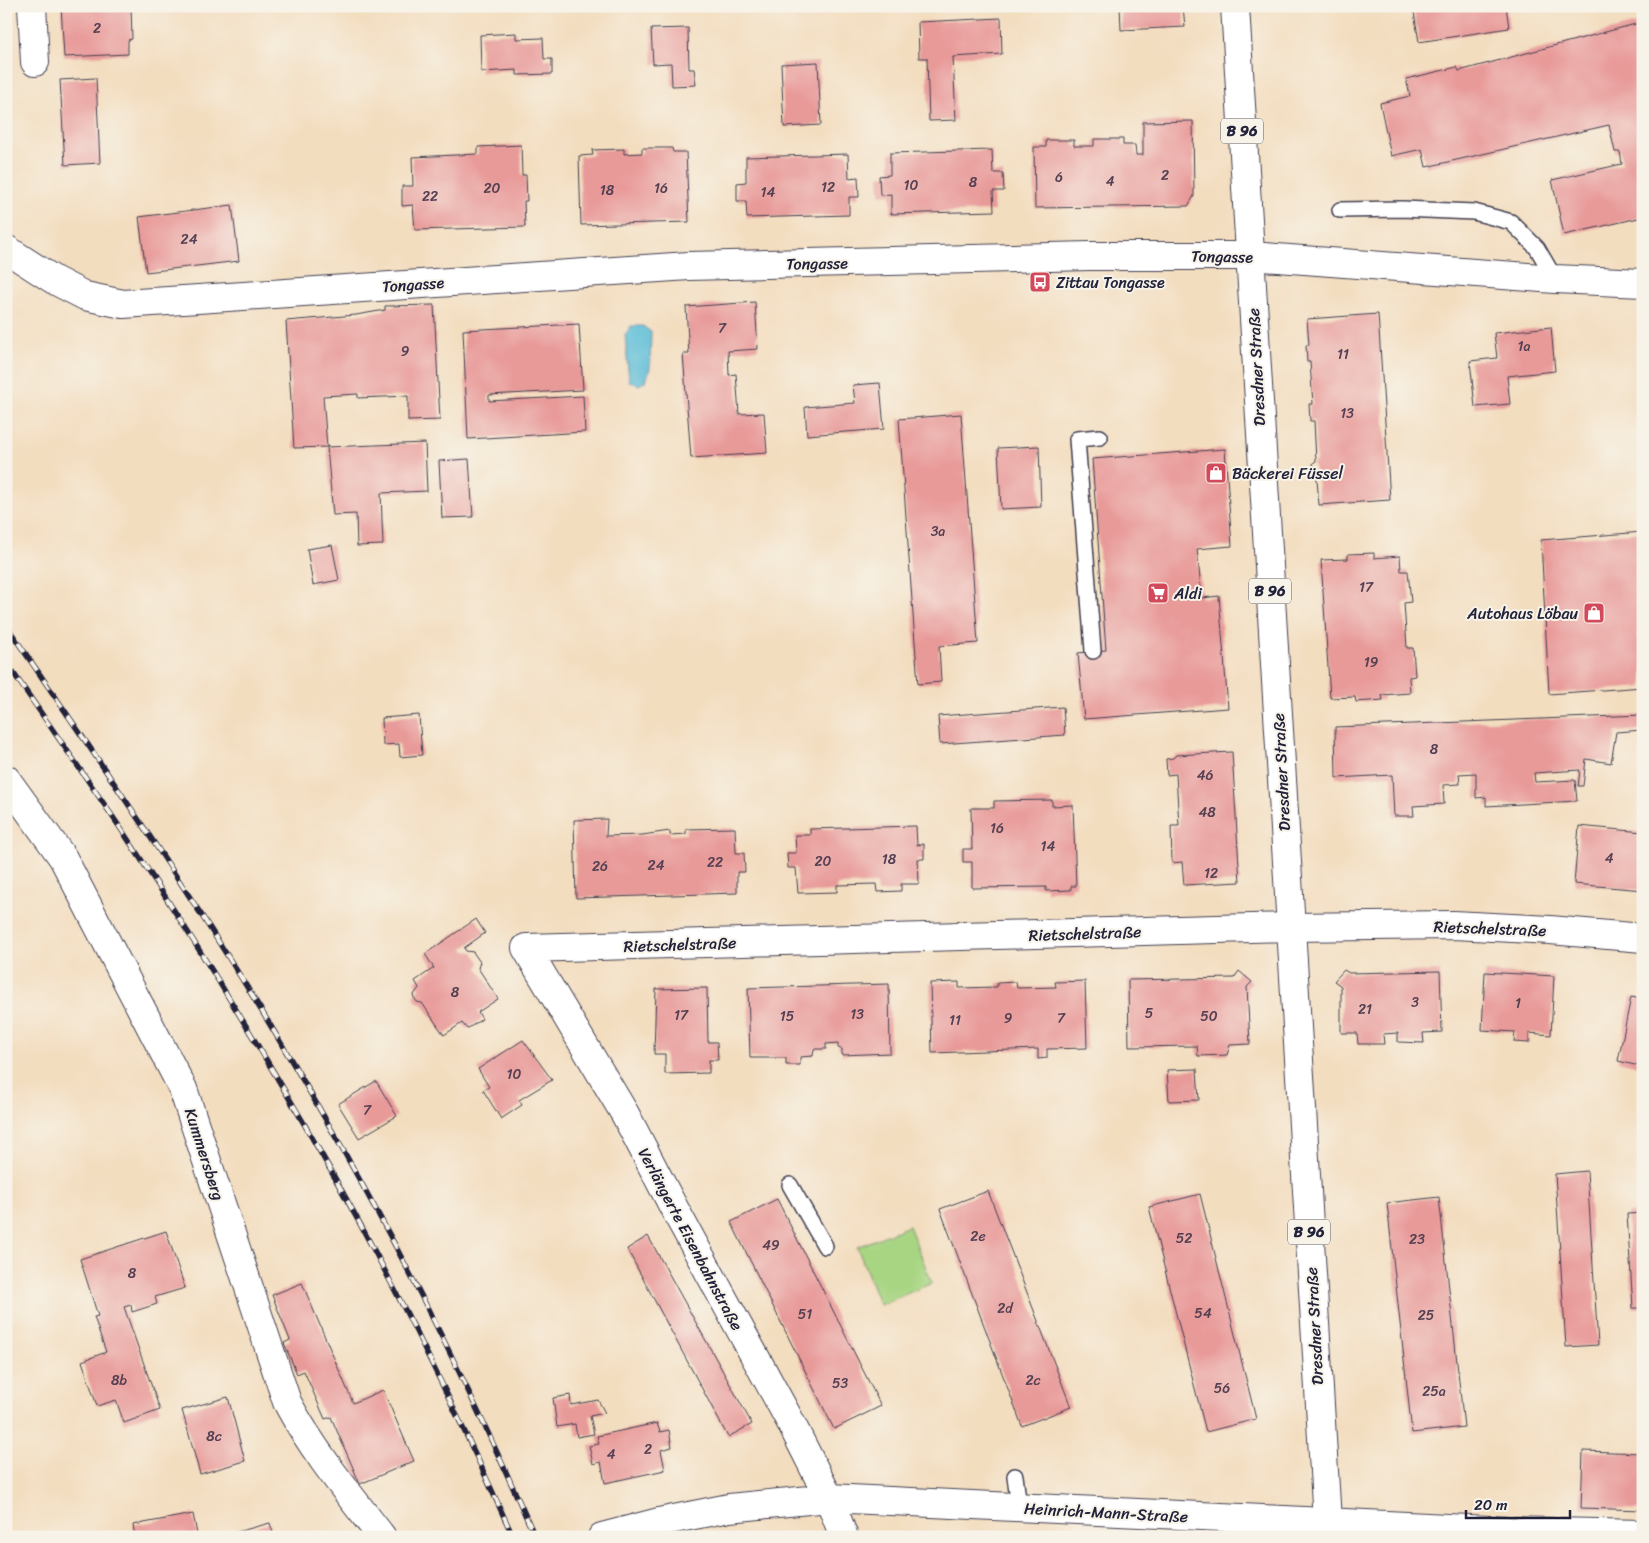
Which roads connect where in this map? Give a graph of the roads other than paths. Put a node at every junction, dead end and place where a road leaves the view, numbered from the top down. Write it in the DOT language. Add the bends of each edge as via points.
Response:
graph roads {
  1 [pos="32,6"];
  2 [pos="1234,6"];
  3 [pos="35,62"];
  4 [pos="1340,210"];
  5 [pos="6,249"];
  6 [pos="1250,256"];
  7 [pos="1555,279"];
  8 [pos="1643,284"];
  9 [pos="1100,437"];
  10 [pos="1093,651"];
  11 [pos="6,779"];
  12 [pos="1290,927"];
  13 [pos="1643,938"];
  14 [pos="526,948"];
  15 [pos="790,1185"];
  16 [pos="825,1246"];
  17 [pos="1015,1476"];
  18 [pos="829,1498"];
  19 [pos="1019,1508"];
  20 [pos="1327,1529"];
  21 [pos="1643,1534"];
  22 [pos="382,1537"];
  23 [pos="602,1537"];
  24 [pos="844,1537"];
  1 -- 3 [label="street"];
  2 -- 6 [label="street, Dresdner Straße / B 96"];
  4 -- 7 [label="lane" via="1474,212 1511,222 1537,248"];
  5 -- 6 [label="street, Tongasse" via="85,296 123,304 689,266 1090,256"];
  6 -- 7 [label="street, Tongasse"];
  6 -- 12 [label="street, Dresdner Straße / B 96"];
  7 -- 8 [label="street, Tongasse"];
  9 -- 10 [label="lane" via="1077,439"];
  11 -- 22 [label="street, Kummersberg" via="64,858 183,1089 287,1402 328,1468"];
  12 -- 13 [label="street, Rietschelstraße" via="1453,925"];
  12 -- 14 [label="street, Rietschelstraße"];
  12 -- 20 [label="street, Dresdner Straße / B 96"];
  14 -- 18 [label="street, Verlängerte Eisenbahnstraße" via="625,1114"];
  15 -- 16 [label="lane"];
  17 -- 19 [label="lane"];
  18 -- 19 [label="street, Heinrich-Mann-Straße"];
  18 -- 23 [label="street, Heinrich-Mann-Straße" via="729,1508"];
  18 -- 24 [label="street, Verlängerte Eisenbahnstraße"];
  19 -- 20 [label="street, Heinrich-Mann-Straße" via="1258,1519"];
  20 -- 21 [label="street, Heinrich-Mann-Straße"];
}
